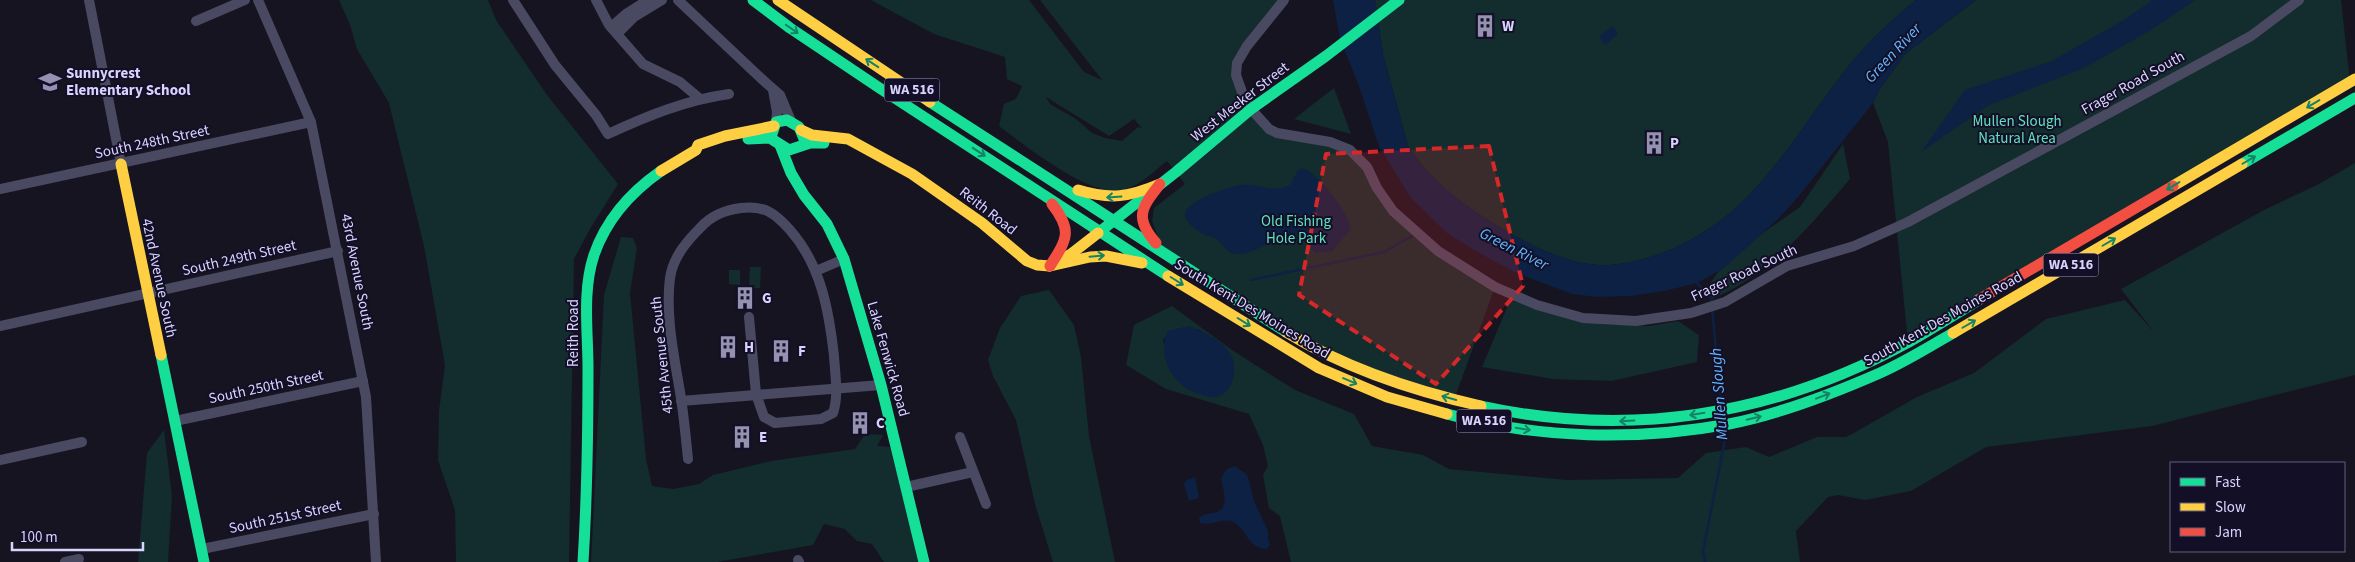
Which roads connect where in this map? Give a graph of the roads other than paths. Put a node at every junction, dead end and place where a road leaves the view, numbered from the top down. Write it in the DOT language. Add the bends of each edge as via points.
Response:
graph roads {
  1 [pos="89,0"];
  2 [pos="245,0"];
  3 [pos="258,0"];
  4 [pos="513,0"];
  5 [pos="596,0"];
  6 [pos="648,0"];
  7 [pos="662,0"];
  8 [pos="678,0"];
  9 [pos="753,0"];
  10 [pos="778,0"];
  11 [pos="1284,0"];
  12 [pos="1400,0"];
  13 [pos="2299,0"];
  14 [pos="196,21"];
  15 [pos="614,30"];
  16 [pos="2355,79"];
  17 [pos="773,90"];
  18 [pos="729,94"];
  19 [pos="699,98"];
  20 [pos="2355,98"];
  21 [pos="1251,109"];
  22 [pos="791,121"];
  23 [pos="311,122"];
  24 [pos="775,124"];
  25 [pos="801,130"];
  26 [pos="777,143"];
  27 [pos="854,144"];
  28 [pos="800,146"];
  29 [pos="696,150"];
  30 [pos="121,164"];
  31 [pos="794,176"];
  32 [pos="1050,180"];
  33 [pos="1160,184"];
  34 [pos="0,190"];
  35 [pos="1043,194"];
  36 [pos="1113,221"];
  37 [pos="1101,231"];
  38 [pos="338,251"];
  39 [pos="1163,252"];
  40 [pos="844,259"];
  41 [pos="1151,265"];
  42 [pos="1050,266"];
  43 [pos="816,271"];
  44 [pos="147,294"];
  45 [pos="749,317"];
  46 [pos="0,326"];
  47 [pos="363,381"];
  48 [pos="881,384"];
  49 [pos="836,388"];
  50 [pos="756,394"];
  51 [pos="682,401"];
  52 [pos="174,422"];
  53 [pos="960,438"];
  54 [pos="82,442"];
  55 [pos="688,459"];
  56 [pos="0,460"];
  57 [pos="973,472"];
  58 [pos="906,487"];
  59 [pos="986,504"];
  60 [pos="374,514"];
  61 [pos="202,549"];
  62 [pos="79,559"];
  63 [pos="65,562"];
  64 [pos="204,562"];
  65 [pos="376,562"];
  66 [pos="583,562"];
  67 [pos="924,562"];
  1 -- 30 [label="street, 42nd Avenue South"];
  2 -- 14 [label="street"];
  3 -- 23 [label="street, 43rd Avenue South"];
  4 -- 19 [label="street" via="555,65 608,134 649,115"];
  5 -- 15 [label="street"];
  6 -- 15 [label="street" via="626,14"];
  7 -- 15 [label="street"];
  8 -- 17 [label="street"];
  9 -- 35 [label="main road, South Kent Des Moines Road / WA 516, one-way" via="823,50"];
  32 -- 10 [label="main road, South Kent Des Moines Road / WA 516, one-way"];
  11 -- 21 [label="street, Frager Road South" via="1247,46 1237,64 1236,75"];
  12 -- 21 [label="main road, West Meeker Street"];
  13 -- 21 [label="street, Frager Road South" via="2251,36 1908,222 1854,246 1787,266 1725,302 1700,311 1636,321 1584,318 1529,302 1496,286 1428,243 1394,211 1367,167 1350,150 1330,142 1277,133"];
  15 -- 19 [label="street" via="643,64 680,82"];
  16 -- 39 [label="main road, South Kent Des Moines Road / WA 516, one-way" via="1908,342 1822,381 1729,409 1675,418 1607,422 1533,416 1454,400 1394,382 1300,340"];
  17 -- 22 [label="street" via="780,95"];
  17 -- 24 [label="street" via="777,112"];
  18 -- 19 [label="street"];
  41 -- 20 [label="main road, South Kent Des Moines Road / WA 516, one-way" via="1319,368 1387,397 1450,415 1529,430 1604,436 1730,424 1797,406 1863,381 1915,355"];
  21 -- 33 [label="main road, West Meeker Street"];
  22 -- 24 [label="main road, Reith Road" via="783,119"];
  22 -- 25 [label="main road, Reith Road"];
  23 -- 30 [label="street, South 248th Street"];
  23 -- 38 [label="street, 43rd Avenue South"];
  24 -- 26 [label="main road" via="772,130"];
  24 -- 29 [label="main road, Reith Road" via="712,140 698,145"];
  25 -- 27 [label="main road, Reith Road" via="848,139"];
  25 -- 28 [label="main road" via="804,135"];
  26 -- 28 [label="main road, Reith Road" via="789,150"];
  26 -- 29 [label="main road, Reith Road" via="755,138"];
  26 -- 31 [label="main road, Lake Fenwick Road"];
  27 -- 28 [label="main road, Reith Road" via="818,142"];
  27 -- 42 [label="main road, Reith Road" via="912,174 1027,261"];
  28 -- 31 [label="main road"];
  29 -- 66 [label="main road, Reith Road" via="653,176 626,200 610,221 592,265 588,286"];
  30 -- 34 [label="street, South 248th Street"];
  30 -- 44 [label="main road, 42nd Avenue South"];
  31 -- 40 [label="main road, Lake Fenwick Road" via="804,195 827,224"];
  33 -- 32 [label="main road, one-way" via="1126,196 1103,198"];
  32 -- 36 [label="main road, South Kent Des Moines Road / WA 516"];
  33 -- 36 [label="main road, West Meeker Street"];
  33 -- 39 [label="main road" via="1141,210 1141,217 1145,232"];
  35 -- 37 [label="main road, South Kent Des Moines Road / WA 516"];
  35 -- 42 [label="main road" via="1063,217 1067,229 1064,244"];
  36 -- 37 [label="main road, West Meeker Street"];
  36 -- 39 [label="main road, South Kent Des Moines Road / WA 516"];
  37 -- 41 [label="main road, South Kent Des Moines Road / WA 516"];
  37 -- 42 [label="main road"];
  38 -- 44 [label="street, South 249th Street"];
  38 -- 47 [label="street, 43rd Avenue South"];
  40 -- 43 [label="street"];
  40 -- 48 [label="main road, Lake Fenwick Road"];
  42 -- 41 [label="main road, one-way" via="1106,256"];
  43 -- 49 [label="street" via="829,322"];
  43 -- 51 [label="street, 45th Avenue South" via="805,249 772,212 758,207 723,212 702,225 679,252 672,268 669,292 672,342"];
  44 -- 46 [label="street, South 249th Street"];
  44 -- 52 [label="main road, 42nd Avenue South"];
  45 -- 50 [label="street"];
  47 -- 52 [label="street, South 250th Street"];
  47 -- 60 [label="street, 43rd Avenue South"];
  48 -- 49 [label="street"];
  48 -- 58 [label="main road, Lake Fenwick Road"];
  49 -- 50 [label="street"];
  49 -- 50 [label="street" via="833,413 826,418 775,423 761,412"];
  50 -- 51 [label="street"];
  51 -- 55 [label="street, 45th Avenue South"];
  52 -- 61 [label="main road, 42nd Avenue South"];
  53 -- 57 [label="street"];
  54 -- 56 [label="street"];
  57 -- 58 [label="street"];
  57 -- 59 [label="street"];
  58 -- 67 [label="main road, Lake Fenwick Road"];
  60 -- 61 [label="street, South 251st Street"];
  60 -- 65 [label="street, 43rd Avenue South"];
  61 -- 64 [label="main road, 42nd Avenue South"];
  62 -- 63 [label="street"];
}
